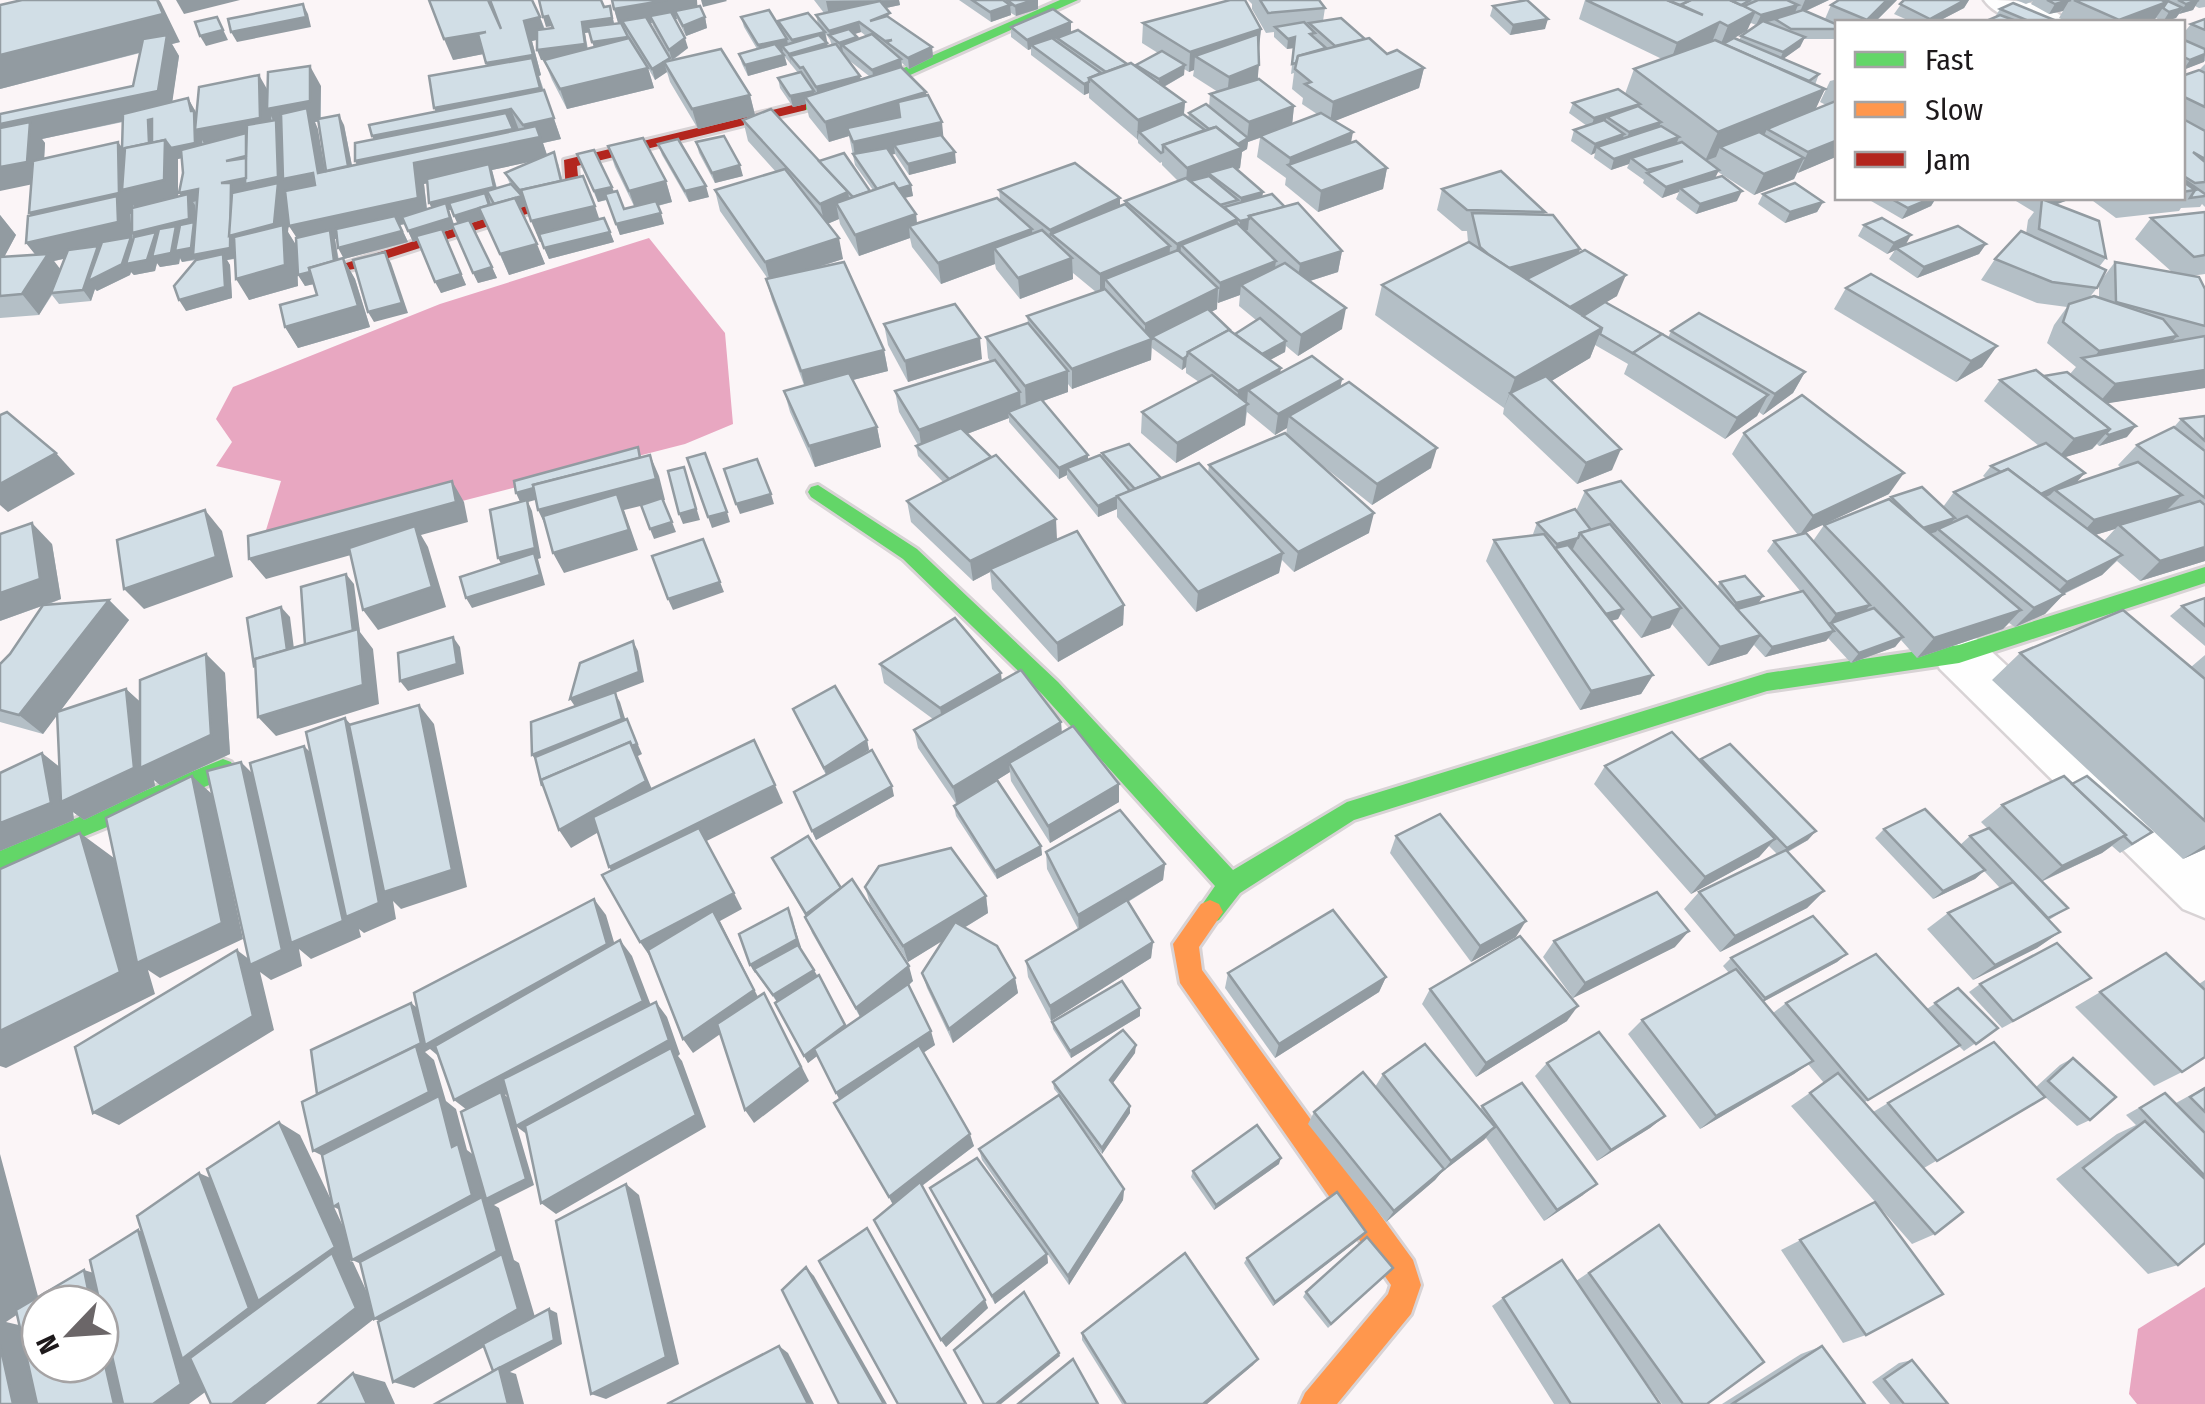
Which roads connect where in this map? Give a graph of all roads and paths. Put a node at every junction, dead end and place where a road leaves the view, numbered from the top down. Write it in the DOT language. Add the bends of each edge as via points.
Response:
graph roads {
  1 [pos="1071,0"];
  2 [pos="2000,0"];
  3 [pos="2046,20"];
  4 [pos="348,266"];
  5 [pos="818,492"];
  6 [pos="2205,575"];
  7 [pos="1959,654"];
  8 [pos="223,769"];
  9 [pos="0,860"];
  10 [pos="1232,885"];
  11 [pos="2205,890"];
  12 [pos="1316,1404"];
  1 -- 4 [label="street" via="856,94 569,162 574,194"];
  2 -- 3 [label="street"];
  5 -- 10 [label="street" via="910,554 1050,688"];
  6 -- 7 [label="street"];
  7 -- 10 [label="street" via="1768,682 1347,812"];
  7 -- 11 [label="street"];
  8 -- 9 [label="street"];
  10 -- 12 [label="street" via="1186,944 1189,974 1406,1285 1400,1303"];
}
